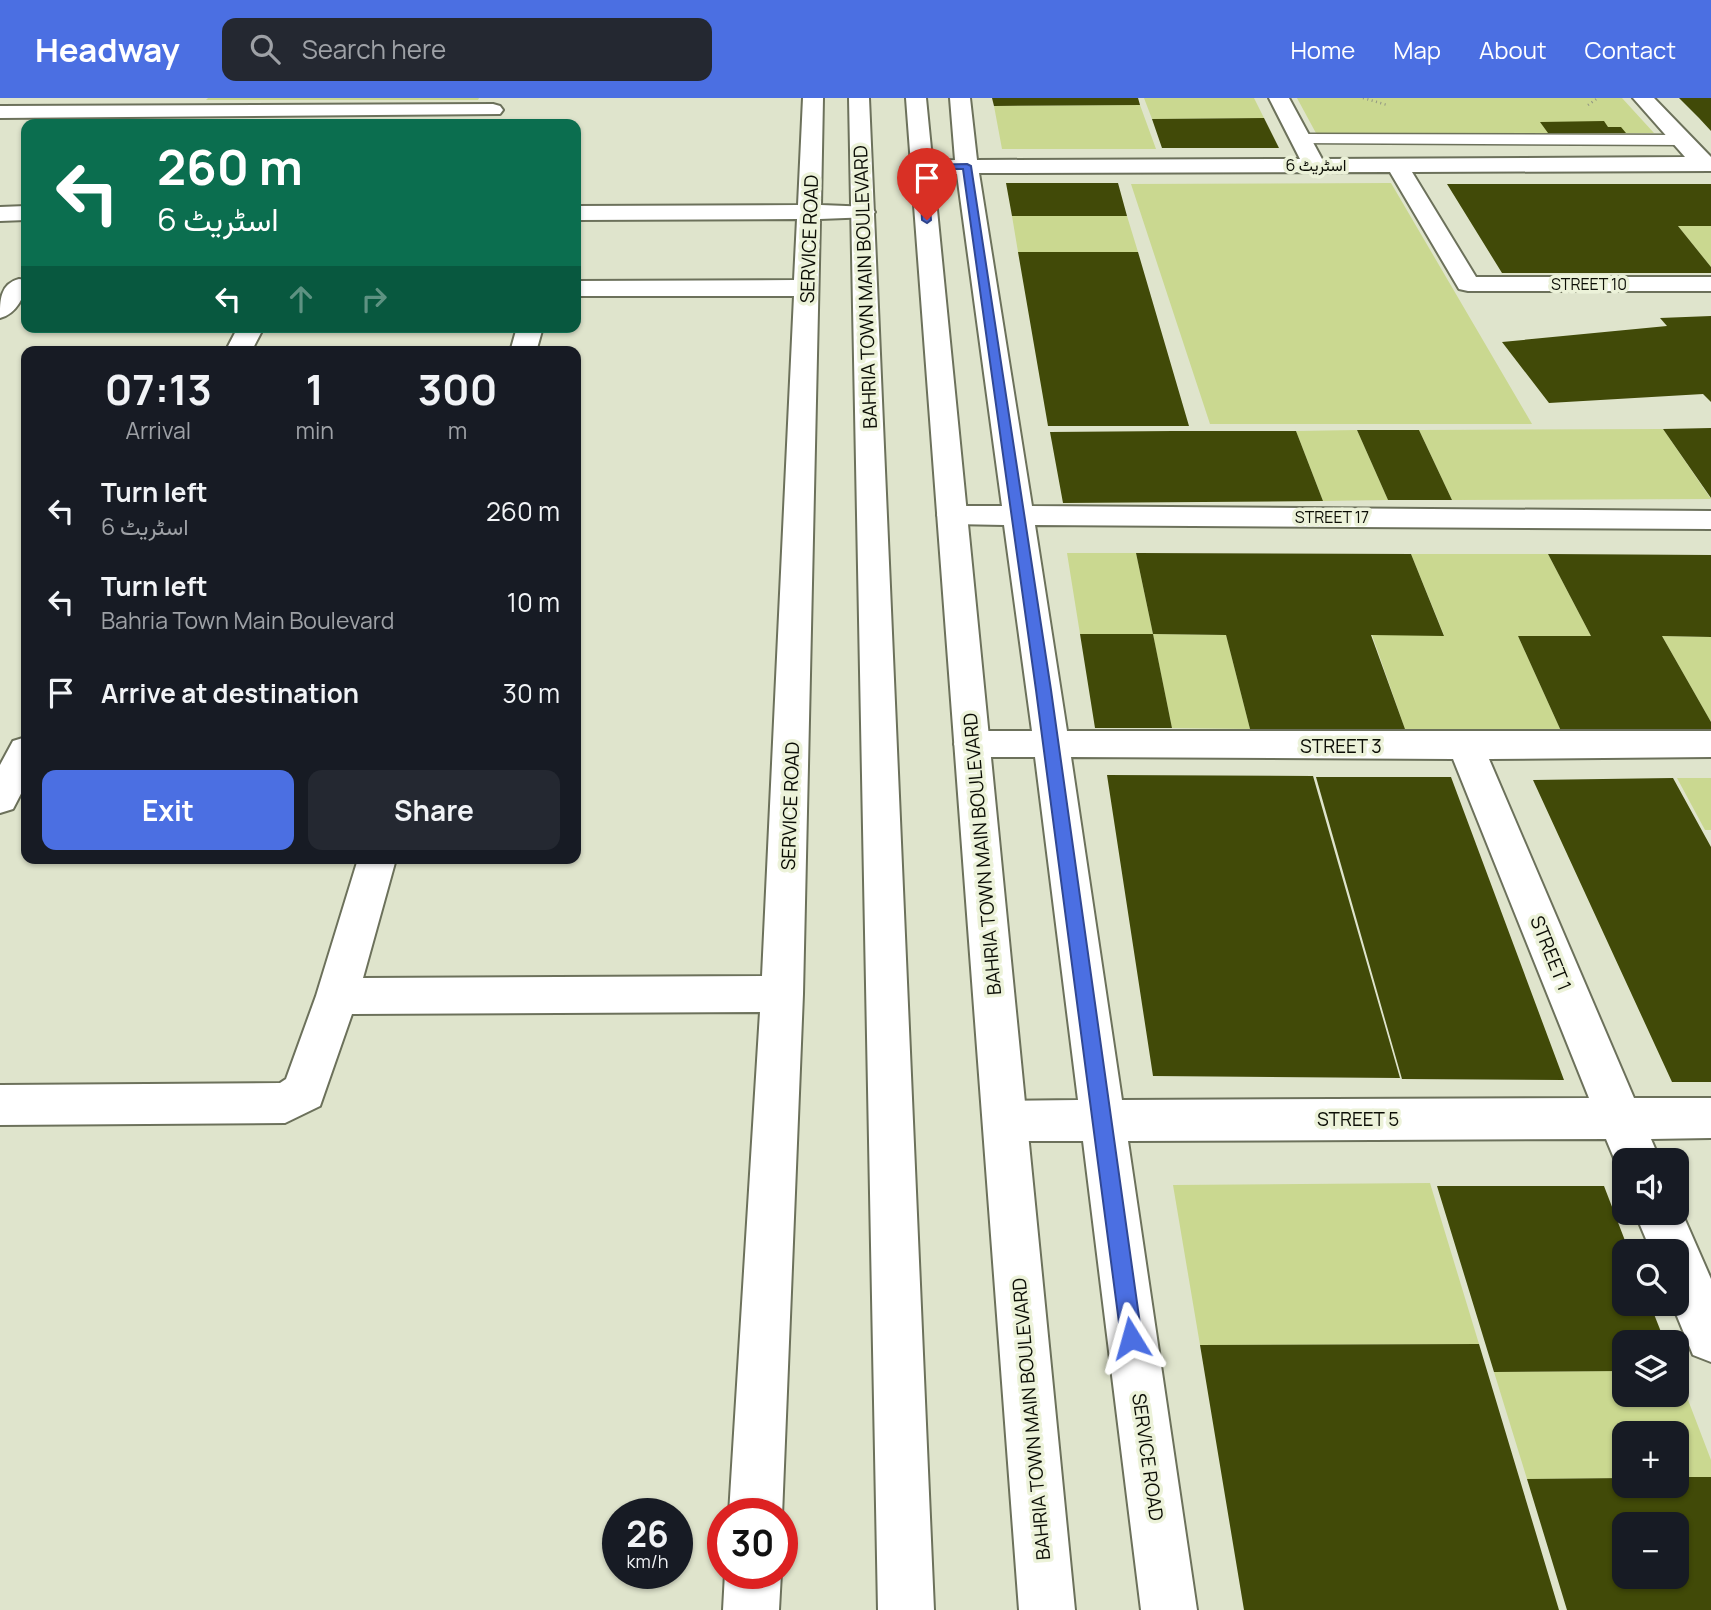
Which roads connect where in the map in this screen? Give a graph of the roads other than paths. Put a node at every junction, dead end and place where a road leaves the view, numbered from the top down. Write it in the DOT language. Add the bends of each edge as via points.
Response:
graph roads {
  1 [pos="813,98"];
  2 [pos="859,98"];
  3 [pos="916,98"];
  4 [pos="960,98"];
  5 [pos="1279,98"];
  6 [pos="1643,98"];
  7 [pos="185,105"];
  8 [pos="493,111"];
  9 [pos="0,113"];
  10 [pos="1301,139"];
  11 [pos="1507,139"];
  12 [pos="1681,140"];
  13 [pos="1707,164"];
  14 [pos="1314,165"];
  15 [pos="1397,165"];
  16 [pos="1524,165"];
  17 [pos="967,166"];
  18 [pos="922,167"];
  19 [pos="811,212"];
  20 [pos="863,212"];
  21 [pos="21,213"];
  22 [pos="581,213"];
  23 [pos="0,214"];
  24 [pos="1711,284"];
  25 [pos="15,285"];
  26 [pos="581,288"];
  27 [pos="807,288"];
  28 [pos="0,310"];
  29 [pos="952,515"];
  30 [pos="1018,515"];
  31 [pos="1711,520"];
  32 [pos="972,744"];
  33 [pos="1711,744"];
  34 [pos="1051,745"];
  35 [pos="1466,746"];
  36 [pos="21,759"];
  37 [pos="0,799"];
  38 [pos="376,864"];
  39 [pos="782,995"];
  40 [pos="337,996"];
  41 [pos="0,1105"];
  42 [pos="1619,1118"];
  43 [pos="1711,1118"];
  44 [pos="1101,1120"];
  45 [pos="1005,1121"];
  46 [pos="1632,1148"];
  47 [pos="1689,1284"];
  48 [pos="1711,1337"];
  49 [pos="757,1498"];
  50 [pos="752,1589"];
  51 [pos="751,1610"];
  52 [pos="906,1610"];
  53 [pos="1047,1610"];
  54 [pos="1169,1610"];
  1 -- 19 [label="street, SERVICE ROAD"];
  2 -- 20 [label="street, BAHRIA TOWN MAIN BOULEVARD"];
  3 -- 18 [label="street, BAHRIA TOWN MAIN BOULEVARD"];
  4 -- 17 [label="street, SERVICE ROAD"];
  5 -- 10 [label="street"];
  6 -- 12 [label="street"];
  7 -- 8 [label="street"];
  7 -- 9 [label="street"];
  10 -- 11 [label="lane"];
  10 -- 14 [label="street"];
  11 -- 12 [label="lane"];
  11 -- 16 [label="lane"];
  12 -- 13 [label="street"];
  13 -- 16 [label="street, اسٹریٹ 6"];
  14 -- 15 [label="street, اسٹریٹ 6"];
  14 -- 17 [label="street, اسٹریٹ 6"];
  15 -- 16 [label="street, اسٹریٹ 6"];
  15 -- 24 [label="street, STREET 10" via="1468,284"];
  17 -- 18 [label="street, اسٹریٹ 6"];
  17 -- 30 [label="street, SERVICE ROAD"];
  18 -- 29 [label="street, BAHRIA TOWN MAIN BOULEVARD"];
  19 -- 20 [label="street"];
  19 -- 22 [label="street"];
  19 -- 27 [label="street, SERVICE ROAD"];
  20 -- 52 [label="street, BAHRIA TOWN MAIN BOULEVARD"];
  21 -- 23 [label="street"];
  25 -- 28 [label="street"];
  26 -- 27 [label="street"];
  27 -- 39 [label="street, SERVICE ROAD"];
  29 -- 30 [label="street, STREET 17"];
  29 -- 32 [label="street, BAHRIA TOWN MAIN BOULEVARD"];
  30 -- 31 [label="street, STREET 17"];
  30 -- 34 [label="street, SERVICE ROAD"];
  32 -- 34 [label="street, STREET 3"];
  32 -- 45 [label="street, BAHRIA TOWN MAIN BOULEVARD"];
  33 -- 35 [label="street, STREET 3"];
  34 -- 35 [label="street, STREET 3"];
  34 -- 44 [label="street, SERVICE ROAD"];
  35 -- 42 [label="street, STREET 1"];
  36 -- 37 [label="street"];
  38 -- 40 [label="street"];
  39 -- 40 [label="street"];
  39 -- 49 [label="street, SERVICE ROAD"];
  40 -- 41 [label="street" via="304,1092 285,1103"];
  42 -- 43 [label="street, STREET 5"];
  42 -- 44 [label="street, STREET 5"];
  42 -- 46 [label="street, STREET 1"];
  44 -- 45 [label="street, STREET 5"];
  44 -- 54 [label="street, SERVICE ROAD"];
  45 -- 53 [label="street, BAHRIA TOWN MAIN BOULEVARD"];
  47 -- 48 [label="street"];
  50 -- 51 [label="street"];
}
